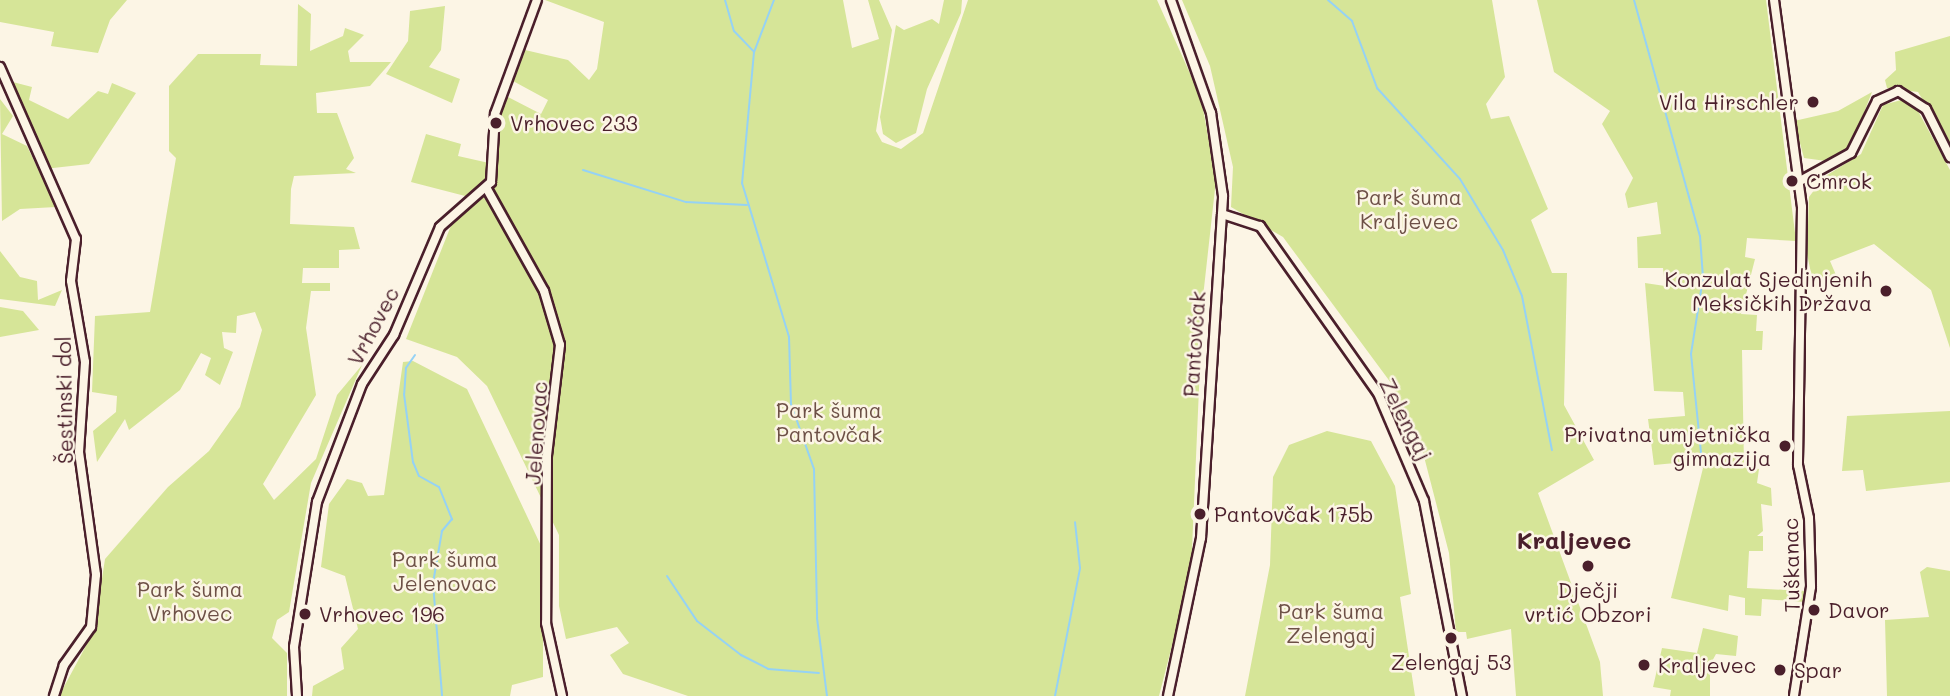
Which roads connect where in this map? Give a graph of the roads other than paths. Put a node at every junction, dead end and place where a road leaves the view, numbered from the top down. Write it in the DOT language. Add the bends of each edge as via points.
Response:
graph roads {
  1 [pos="537,0"];
  2 [pos="1171,0"];
  3 [pos="1774,0"];
  4 [pos="0,67"];
  5 [pos="1950,157"];
  6 [pos="1800,181"];
  7 [pos="487,189"];
  8 [pos="1222,214"];
  9 [pos="54,696"];
  10 [pos="297,696"];
  11 [pos="562,696"];
  12 [pos="1168,696"];
  13 [pos="1462,696"];
  14 [pos="1794,696"];
  1 -- 7 [label="street" via="495,114"];
  2 -- 8 [label="street, Pantovčak" via="1217,135"];
  3 -- 6 [label="street, Tuškanac"];
  4 -- 9 [label="street, Šestinski dol" via="76,239 71,281 85,362 79,452 97,569 90,627 64,666"];
  5 -- 6 [label="street" via="1914,96 1899,90 1882,96 1852,153"];
  6 -- 14 [label="street, Tuškanac" via="1798,465 1809,518 1811,587"];
  7 -- 10 [label="street, Vrhovec" via="439,227 327,472 294,647"];
  7 -- 11 [label="street, Jelenovac" via="544,291 559,345 547,456 546,623"];
  8 -- 12 [label="street, Pantovčak" via="1201,538"];
  8 -- 13 [label="street, Zelengaj" via="1260,226 1384,405 1424,501"];
}
